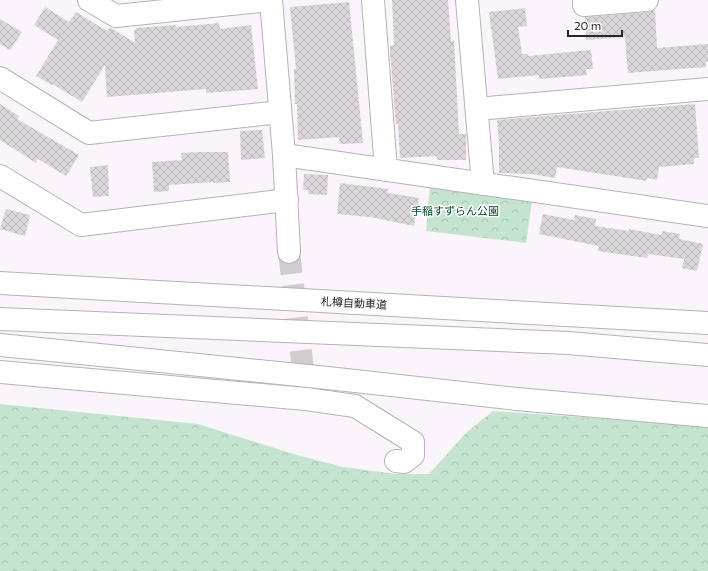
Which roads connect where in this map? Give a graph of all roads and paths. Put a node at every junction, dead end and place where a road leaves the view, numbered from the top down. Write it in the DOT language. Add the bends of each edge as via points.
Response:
graph roads {
  1 [pos="88,0"];
  2 [pos="271,0"];
  3 [pos="373,0"];
  4 [pos="467,0"];
  5 [pos="584,0"];
  6 [pos="647,0"];
  7 [pos="0,78"];
  8 [pos="708,89"];
  9 [pos="476,109"];
  10 [pos="280,112"];
  11 [pos="284,155"];
  12 [pos="386,170"];
  13 [pos="0,176"];
  14 [pos="483,184"];
  15 [pos="287,200"];
  16 [pos="708,216"];
  17 [pos="289,252"];
  18 [pos="0,283"];
  19 [pos="0,319"];
  20 [pos="708,323"];
  21 [pos="0,345"];
  22 [pos="708,355"];
  23 [pos="0,372"];
  24 [pos="708,416"];
  25 [pos="396,461"];
  1 -- 2 [label="main road" via="116,16"];
  2 -- 10 [label="main road"];
  3 -- 12 [label="main road"];
  4 -- 9 [label="main road"];
  5 -- 6 [label="main road" via="584,5"];
  7 -- 10 [label="main road" via="89,133"];
  8 -- 9 [label="main road"];
  9 -- 14 [label="main road"];
  10 -- 11 [label="main road"];
  11 -- 12 [label="main road"];
  11 -- 15 [label="main road"];
  12 -- 14 [label="main road"];
  13 -- 15 [label="main road" via="81,225"];
  14 -- 16 [label="main road"];
  15 -- 17 [label="main road"];
  18 -- 20 [label="main road, 札樽自動車道"];
  19 -- 22 [label="main road" via="568,343"];
  21 -- 24 [label="main road" via="517,399"];
  23 -- 25 [label="main road" via="305,393 355,406 414,442 413,454 404,462"];
}
